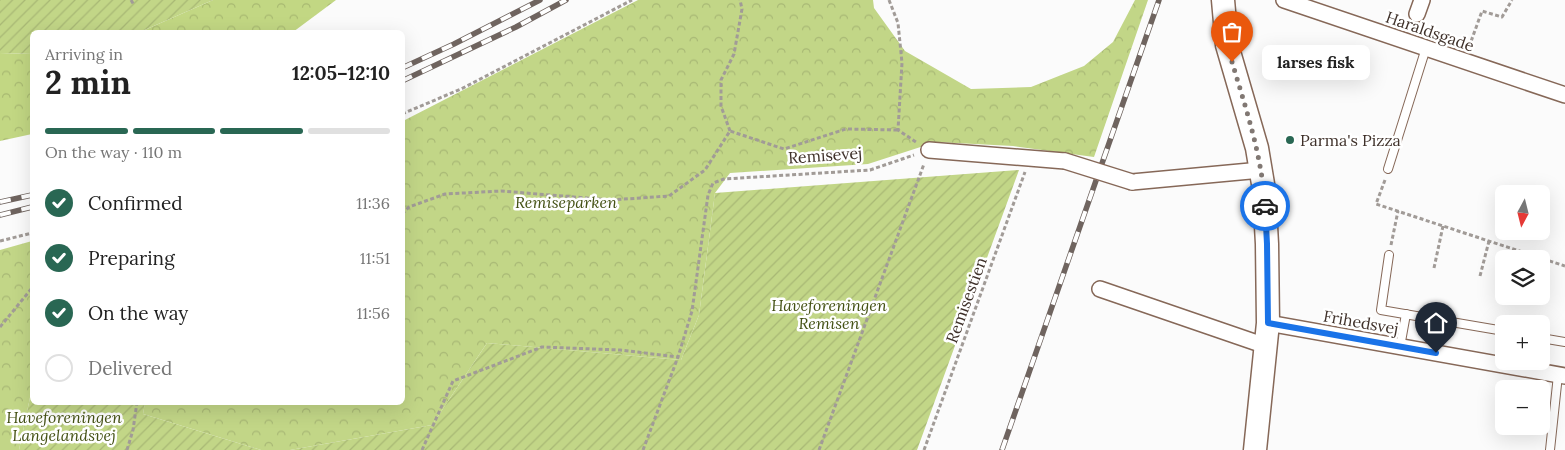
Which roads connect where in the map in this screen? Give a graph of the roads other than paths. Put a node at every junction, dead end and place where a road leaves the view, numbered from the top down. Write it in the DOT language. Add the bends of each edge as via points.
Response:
graph roads {
  1 [pos="1223,0"];
  2 [pos="1284,0"];
  3 [pos="1426,48"];
  4 [pos="1565,95"];
  5 [pos="929,150"];
  6 [pos="1388,169"];
  7 [pos="1261,170"];
  8 [pos="1389,255"];
  9 [pos="1100,289"];
  10 [pos="1406,314"];
  11 [pos="1268,323"];
  12 [pos="1495,329"];
  13 [pos="1550,340"];
  14 [pos="1565,342"];
  15 [pos="1266,346"];
  16 [pos="1400,347"];
  17 [pos="1561,376"];
  18 [pos="1255,450"];
  19 [pos="1550,450"];
  1 -- 7 [label="street" via="1227,45"];
  2 -- 3 [label="street, Haraldsgade"];
  3 -- 4 [label="street, Haraldsgade"];
  3 -- 6 [label="lane"];
  5 -- 7 [label="street, bridge" via="1065,161 1132,182"];
  7 -- 11 [label="street" via="1267,244"];
  8 -- 10 [label="lane" via="1381,310"];
  9 -- 15 [label="street"];
  10 -- 12 [label="lane"];
  10 -- 16 [label="lane"];
  11 -- 15 [label="street"];
  11 -- 16 [label="street, Frihedsvej"];
  13 -- 14 [label="lane"];
  15 -- 18 [label="street"];
  16 -- 17 [label="street, Frihedsvej"];
  17 -- 19 [label="lane"];
}
